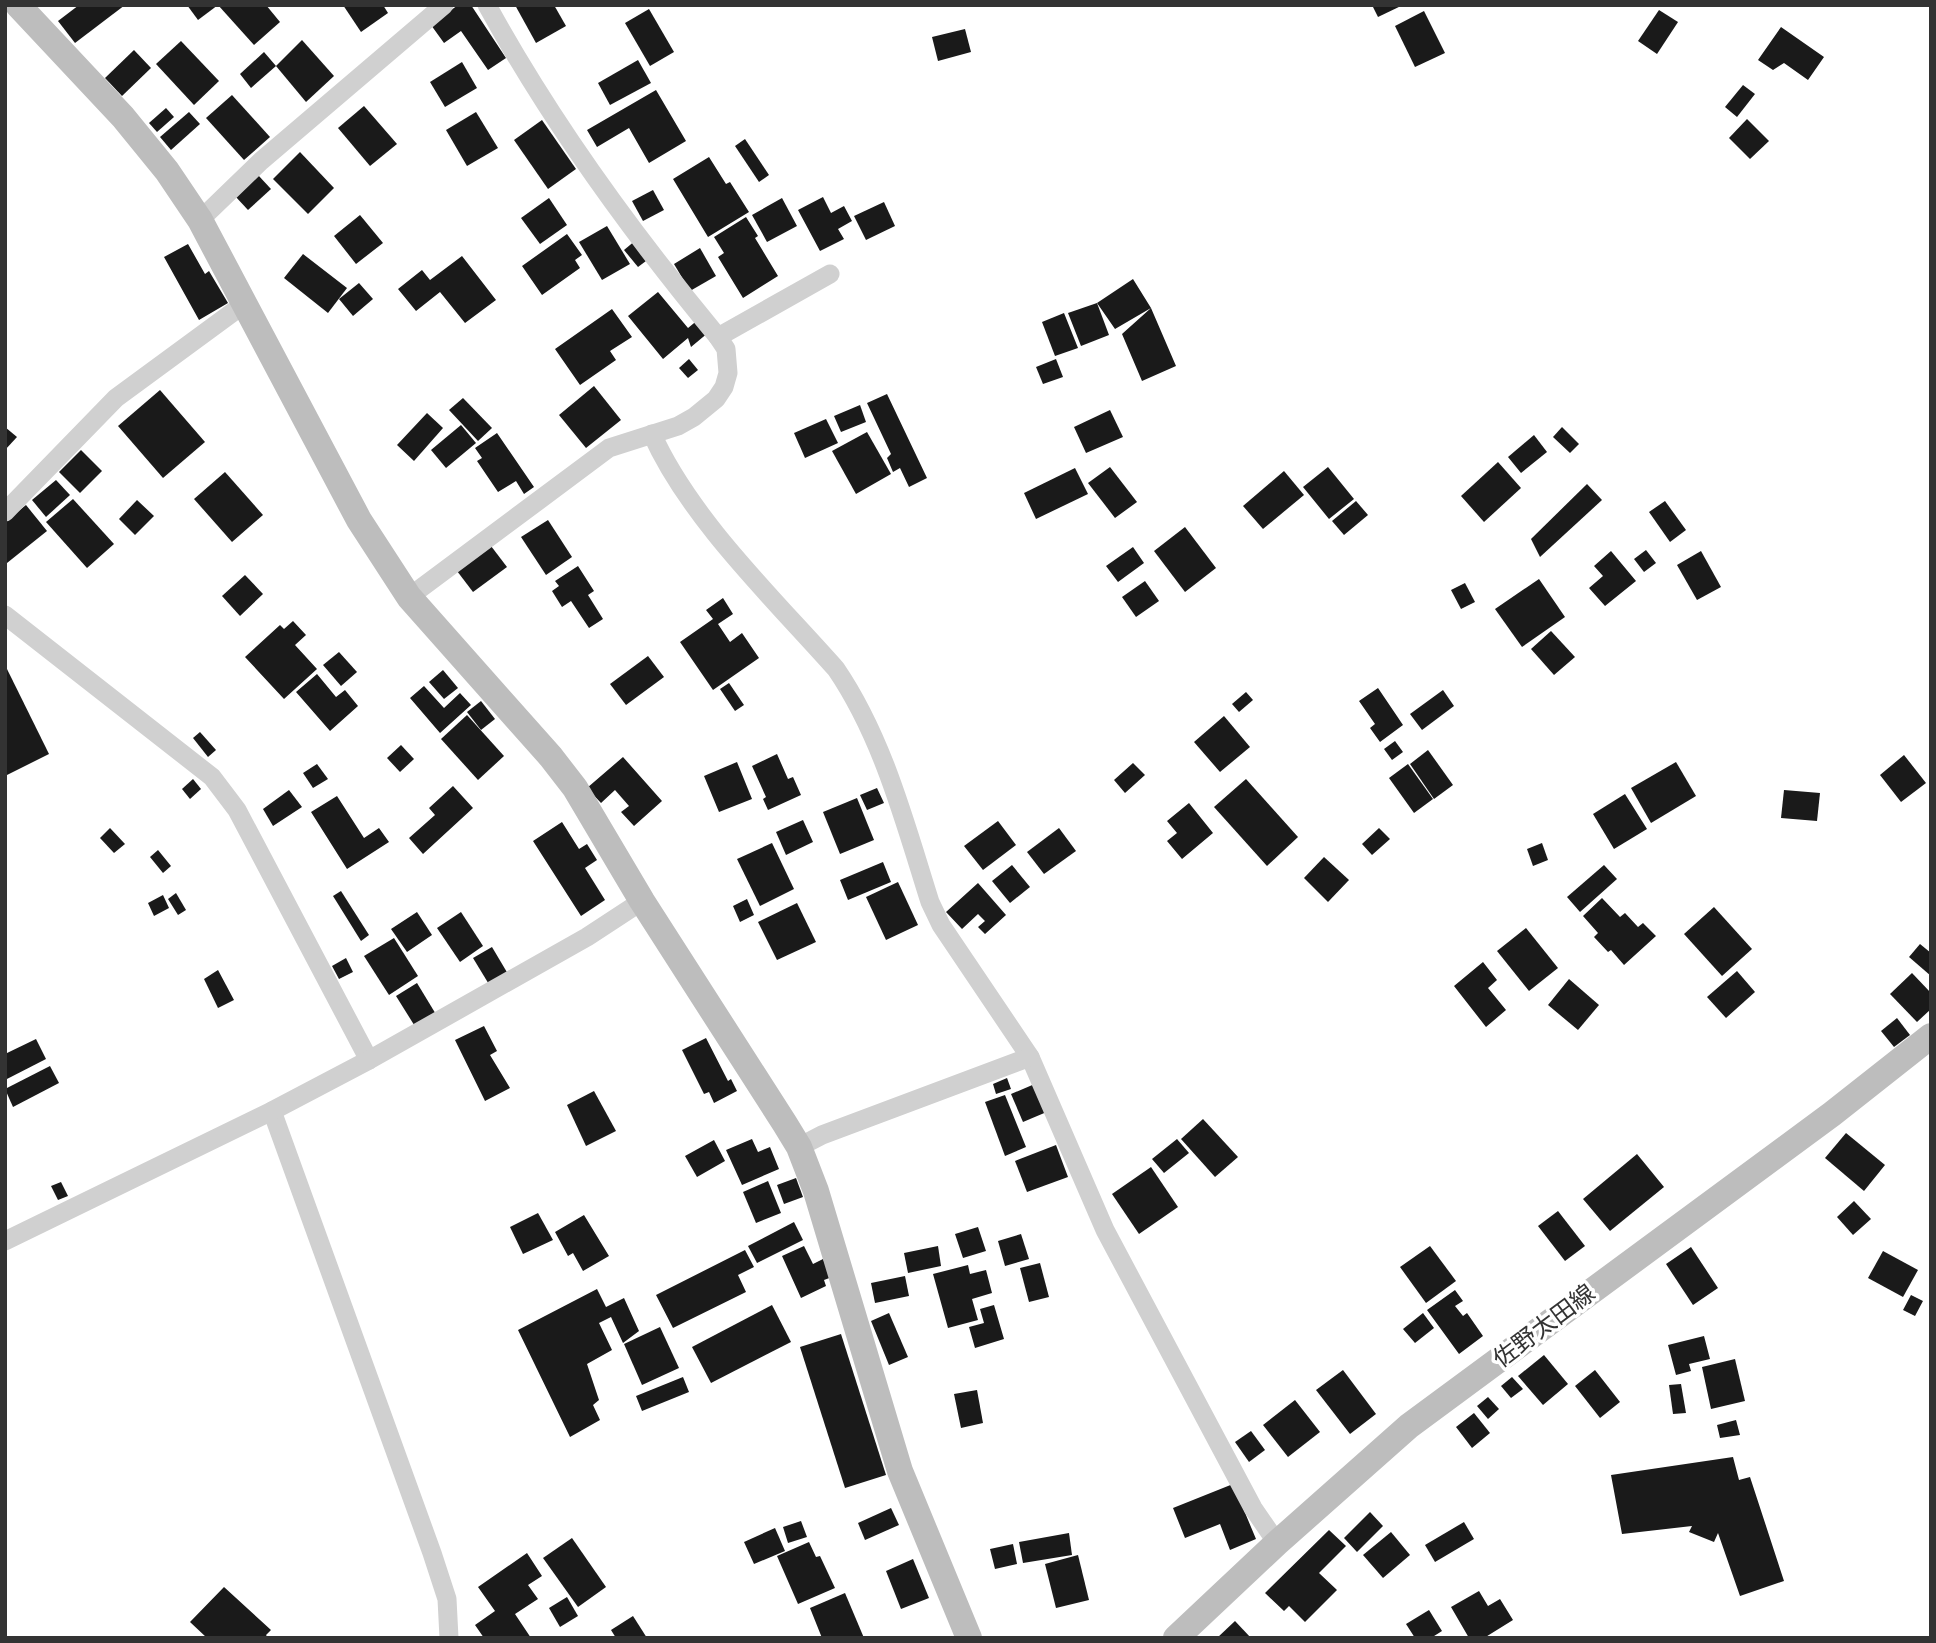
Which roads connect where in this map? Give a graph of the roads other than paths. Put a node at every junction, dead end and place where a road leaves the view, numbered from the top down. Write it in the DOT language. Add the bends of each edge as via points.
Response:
graph roads {
  1 [pos="18,5"];
  2 [pos="444,5"];
  3 [pos="487,5"];
  4 [pos="200,220"];
  5 [pos="830,274"];
  6 [pos="244,304"];
  7 [pos="718,337"];
  8 [pos="652,434"];
  9 [pos="5,512"];
  10 [pos="409,597"];
  11 [pos="5,615"];
  12 [pos="642,901"];
  13 [pos="1931,1036"];
  14 [pos="1030,1057"];
  15 [pos="369,1060"];
  16 [pos="272,1111"];
  17 [pos="799,1147"];
  18 [pos="5,1241"];
  19 [pos="1277,1544"];
  20 [pos="449,1638"];
  21 [pos="969,1638"];
  22 [pos="1176,1638"];
  1 -- 4 [label="street" via="122,117"];
  2 -- 4 [label="street" via="261,161"];
  3 -- 7 [label="street" via="571,145"];
  4 -- 6 [label="street"];
  5 -- 7 [label="street"];
  6 -- 9 [label="street" via="116,398"];
  6 -- 10 [label="street" via="359,520"];
  7 -- 8 [label="street" via="726,349 728,373 716,399 678,426"];
  8 -- 10 [label="street" via="609,448"];
  8 -- 14 [label="street" via="687,497 836,668 854,695 882,759 930,902"];
  10 -- 12 [label="street" via="575,788"];
  11 -- 15 [label="street" via="212,777 237,810"];
  12 -- 15 [label="street"];
  12 -- 17 [label="street"];
  13 -- 19 [label="street, 佐野太田線" via="1409,1426"];
  14 -- 17 [label="street"];
  14 -- 19 [label="street" via="1105,1230 1253,1508"];
  15 -- 16 [label="street"];
  16 -- 18 [label="street"];
  16 -- 20 [label="street" via="432,1553 447,1599"];
  17 -- 21 [label="street" via="900,1471"];
  19 -- 22 [label="street, 佐野太田線"];
}
